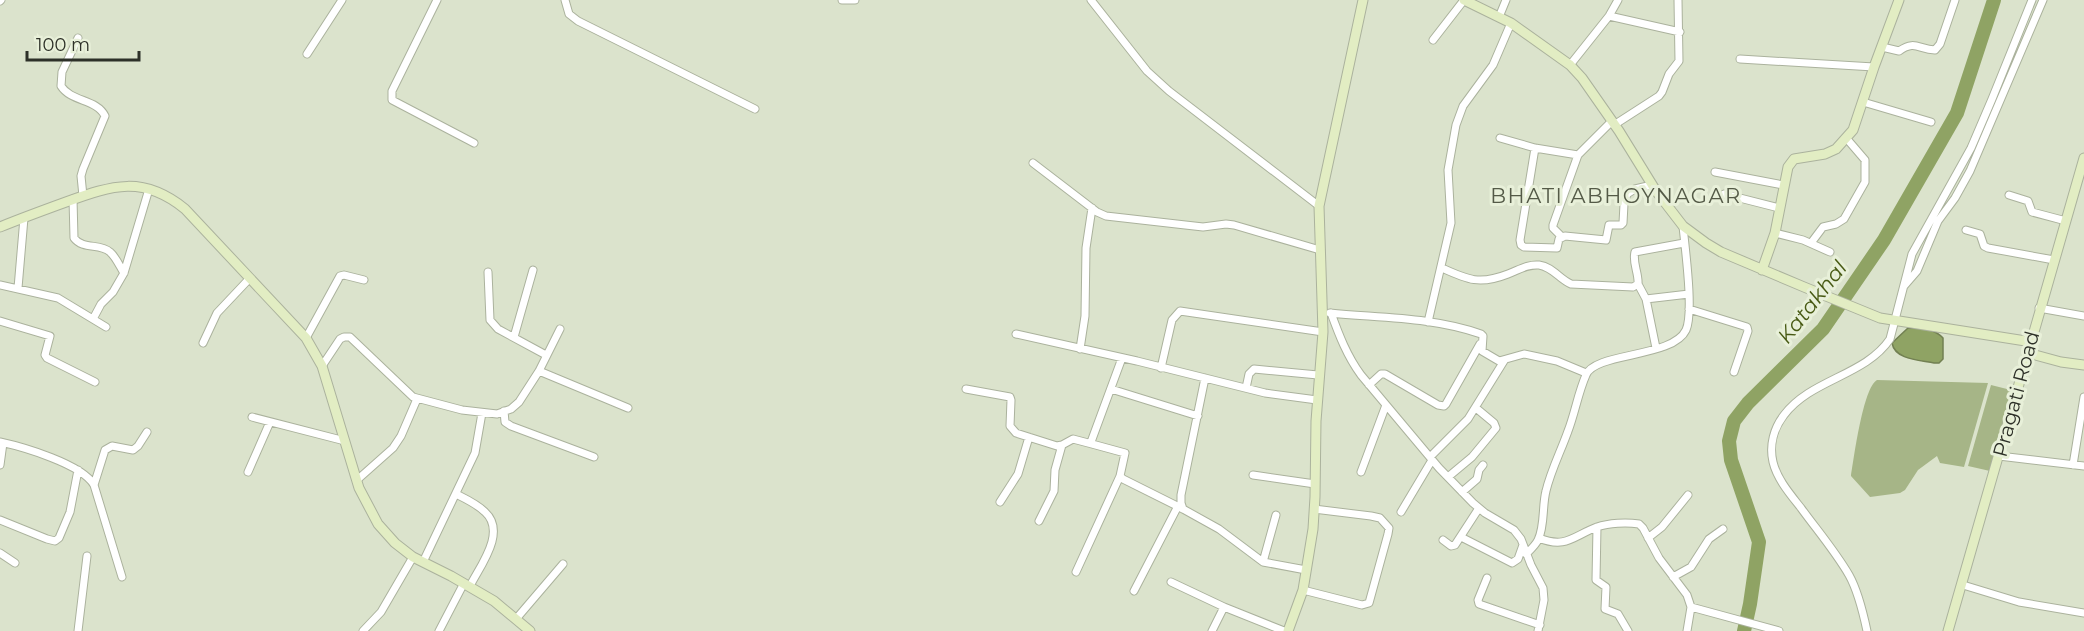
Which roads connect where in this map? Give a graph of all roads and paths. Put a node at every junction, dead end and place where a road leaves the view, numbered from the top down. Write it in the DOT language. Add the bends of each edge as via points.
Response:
graph roads {
  1 [pos="342,0"];
  2 [pos="437,0"];
  3 [pos="565,0"];
  4 [pos="842,0"];
  5 [pos="855,0"];
  6 [pos="1091,0"];
  7 [pos="1364,0"];
  8 [pos="1464,0"];
  9 [pos="1506,0"];
  10 [pos="1618,0"];
  11 [pos="1678,0"];
  12 [pos="1899,0"];
  13 [pos="1955,0"];
  14 [pos="2032,0"];
  15 [pos="2043,0"];
  16 [pos="1609,16"];
  17 [pos="1499,17"];
  18 [pos="1511,23"];
  19 [pos="1680,32"];
  20 [pos="78,38"];
  21 [pos="1433,40"];
  22 [pos="1881,47"];
  23 [pos="307,54"];
  24 [pos="1740,58"];
  25 [pos="1570,65"];
  26 [pos="1874,67"];
  27 [pos="1863,102"];
  28 [pos="755,109"];
  29 [pos="1613,123"];
  30 [pos="1931,123"];
  31 [pos="1500,138"];
  32 [pos="1847,139"];
  33 [pos="474,143"];
  34 [pos="1535,148"];
  35 [pos="1578,155"];
  36 [pos="2084,158"];
  37 [pos="1033,163"];
  38 [pos="1715,172"];
  39 [pos="1652,185"];
  40 [pos="1783,185"];
  41 [pos="2080,186"];
  42 [pos="149,189"];
  43 [pos="1724,194"];
  44 [pos="2009,195"];
  45 [pos="83,196"];
  46 [pos="73,200"];
  47 [pos="1319,206"];
  48 [pos="1779,207"];
  49 [pos="1092,208"];
  50 [pos="24,218"];
  51 [pos="2066,221"];
  52 [pos="1683,226"];
  53 [pos="0,227"];
  54 [pos="1966,230"];
  55 [pos="1775,233"];
  56 [pos="1561,236"];
  57 [pos="1684,243"];
  58 [pos="1811,243"];
  59 [pos="1320,250"];
  60 [pos="1830,252"];
  61 [pos="2054,260"];
  62 [pos="1442,268"];
  63 [pos="533,270"];
  64 [pos="1762,270"];
  65 [pos="488,272"];
  66 [pos="124,273"];
  67 [pos="250,278"];
  68 [pos="364,280"];
  69 [pos="1638,284"];
  70 [pos="0,285"];
  71 [pos="1904,286"];
  72 [pos="18,288"];
  73 [pos="1689,294"];
  74 [pos="1646,299"];
  75 [pos="2039,308"];
  76 [pos="1689,309"];
  77 [pos="1327,313"];
  78 [pos="2084,316"];
  79 [pos="93,319"];
  80 [pos="0,321"];
  81 [pos="1896,321"];
  82 [pos="1428,322"];
  83 [pos="106,327"];
  84 [pos="560,329"];
  85 [pos="1323,332"];
  86 [pos="1016,334"];
  87 [pos="514,337"];
  88 [pos="306,338"];
  89 [pos="1483,340"];
  90 [pos="2031,342"];
  91 [pos="203,343"];
  92 [pos="1656,348"];
  93 [pos="1080,349"];
  94 [pos="2028,353"];
  95 [pos="546,355"];
  96 [pos="1122,357"];
  97 [pos="1504,360"];
  98 [pos="2080,364"];
  99 [pos="322,366"];
  100 [pos="1161,368"];
  101 [pos="539,371"];
  102 [pos="1734,372"];
  103 [pos="1586,373"];
  104 [pos="2084,374"];
  105 [pos="1318,375"];
  106 [pos="1205,378"];
  107 [pos="95,382"];
  108 [pos="1369,385"];
  109 [pos="1246,388"];
  110 [pos="966,389"];
  111 [pos="1111,389"];
  112 [pos="2084,397"];
  113 [pos="417,399"];
  114 [pos="1317,400"];
  115 [pos="1386,405"];
  116 [pos="628,408"];
  117 [pos="1476,408"];
  118 [pos="504,411"];
  119 [pos="482,413"];
  120 [pos="1198,416"];
  121 [pos="252,417"];
  122 [pos="2082,420"];
  123 [pos="270,422"];
  124 [pos="147,432"];
  125 [pos="1029,437"];
  126 [pos="345,441"];
  127 [pos="2,442"];
  128 [pos="1092,444"];
  129 [pos="1062,445"];
  130 [pos="1999,456"];
  131 [pos="594,457"];
  132 [pos="1431,458"];
  133 [pos="0,465"];
  134 [pos="1483,465"];
  135 [pos="2073,465"];
  136 [pos="2084,466"];
  137 [pos="78,470"];
  138 [pos="248,472"];
  139 [pos="1361,472"];
  140 [pos="1253,475"];
  141 [pos="1120,476"];
  142 [pos="1448,477"];
  143 [pos="357,480"];
  144 [pos="1315,484"];
  145 [pos="94,485"];
  146 [pos="1462,492"];
  147 [pos="456,494"];
  148 [pos="1688,495"];
  149 [pos="1000,502"];
  150 [pos="1180,508"];
  151 [pos="1479,508"];
  152 [pos="1314,509"];
  153 [pos="1401,512"];
  154 [pos="1276,515"];
  155 [pos="0,520"];
  156 [pos="1039,521"];
  157 [pos="1597,527"];
  158 [pos="1724,528"];
  159 [pos="1461,537"];
  160 [pos="1648,537"];
  161 [pos="1539,538"];
  162 [pos="1443,540"];
  163 [pos="1523,545"];
  164 [pos="0,553"];
  165 [pos="1526,554"];
  166 [pos="87,556"];
  167 [pos="413,557"];
  168 [pos="423,562"];
  169 [pos="1263,562"];
  170 [pos="15,563"];
  171 [pos="563,564"];
  172 [pos="1306,570"];
  173 [pos="1076,572"];
  174 [pos="122,577"];
  175 [pos="1673,577"];
  176 [pos="1488,578"];
  177 [pos="1171,582"];
  178 [pos="467,584"];
  179 [pos="1963,585"];
  180 [pos="1303,590"];
  181 [pos="1134,591"];
  182 [pos="1224,607"];
  183 [pos="1691,607"];
  184 [pos="2084,613"];
  185 [pos="516,619"];
  186 [pos="1539,628"];
  187 [pos="78,631"];
  188 [pos="363,631"];
  189 [pos="439,631"];
  190 [pos="530,631"];
  191 [pos="1212,631"];
  192 [pos="1286,631"];
  193 [pos="1628,631"];
  194 [pos="1687,631"];
  195 [pos="1779,631"];
  196 [pos="1867,631"];
  197 [pos="1948,631"];
  1 -- 23 [label="street"];
  2 -- 33 [label="street" via="392,91 392,100"];
  3 -- 28 [label="street" via="569,14 578,21"];
  4 -- 5 [label="street"];
  6 -- 47 [label="street" via="1147,71 1169,91"];
  7 -- 47 [label="street"];
  8 -- 17 [label="street"];
  8 -- 21 [label="street"];
  9 -- 17 [label="street"];
  10 -- 16 [label="street"];
  11 -- 19 [label="street"];
  12 -- 22 [label="street"];
  13 -- 22 [label="street" via="1935,50 1914,44 1899,51"];
  14 -- 71 [label="street" via="1971,148 1912,254"];
  15 -- 71 [label="street" via="1970,171 1938,220 1917,271"];
  16 -- 19 [label="street"];
  16 -- 25 [label="street"];
  17 -- 18 [label="street"];
  18 -- 25 [label="street"];
  18 -- 62 [label="street" via="1492,65 1463,106 1456,125 1448,170 1451,223"];
  19 -- 29 [label="street" via="1679,61 1662,93"];
  20 -- 45 [label="street" via="62,72 61,86 69,96 100,108 105,116 83,169"];
  22 -- 26 [label="street"];
  24 -- 26 [label="street"];
  25 -- 29 [label="street"];
  26 -- 27 [label="street"];
  27 -- 30 [label="street"];
  27 -- 32 [label="street"];
  29 -- 35 [label="street"];
  29 -- 39 [label="street"];
  31 -- 34 [label="street"];
  32 -- 40 [label="street" via="1825,154 1794,159"];
  32 -- 58 [label="street" via="1865,160 1865,182 1844,219 1823,227"];
  34 -- 35 [label="street"];
  34 -- 56 [label="street" via="1521,245 1557,248"];
  35 -- 56 [label="street" via="1553,225"];
  36 -- 41 [label="street, Pragati Road"];
  37 -- 49 [label="street"];
  38 -- 40 [label="street"];
  39 -- 52 [label="street"];
  39 -- 56 [label="street" via="1627,194 1623,223 1609,225 1606,240"];
  40 -- 48 [label="street"];
  41 -- 51 [label="street, Pragati Road"];
  42 -- 45 [label="street" via="108,187"];
  42 -- 66 [label="street"];
  42 -- 67 [label="street" via="168,196 185,209"];
  43 -- 48 [label="street"];
  44 -- 51 [label="street" via="2028,201 2032,212"];
  45 -- 46 [label="street"];
  46 -- 50 [label="street"];
  46 -- 66 [label="street" via="74,238 83,245 110,252"];
  47 -- 59 [label="street"];
  48 -- 55 [label="street"];
  49 -- 59 [label="street" via="1113,218 1203,228 1234,225"];
  49 -- 93 [label="street"];
  50 -- 53 [label="street"];
  50 -- 72 [label="street"];
  51 -- 61 [label="street, Pragati Road"];
  52 -- 57 [label="street"];
  52 -- 64 [label="street" via="1721,252"];
  54 -- 61 [label="street" via="1980,234 1988,248"];
  55 -- 58 [label="street"];
  55 -- 64 [label="street"];
  57 -- 69 [label="street" via="1635,252"];
  57 -- 73 [label="street"];
  58 -- 60 [label="street"];
  59 -- 77 [label="street"];
  61 -- 75 [label="street, Pragati Road"];
  62 -- 69 [label="street" via="1479,281 1536,265 1571,284"];
  62 -- 82 [label="street"];
  63 -- 87 [label="street"];
  64 -- 81 [label="street"];
  65 -- 87 [label="street" via="490,320"];
  66 -- 79 [label="street"];
  67 -- 88 [label="street"];
  67 -- 91 [label="street" via="217,313"];
  68 -- 88 [label="street" via="340,276"];
  69 -- 74 [label="street"];
  70 -- 72 [label="street"];
  71 -- 81 [label="street"];
  72 -- 79 [label="street" via="58,298"];
  73 -- 74 [label="street"];
  73 -- 76 [label="street"];
  74 -- 92 [label="street"];
  75 -- 78 [label="street"];
  75 -- 90 [label="street, Pragati Road"];
  76 -- 92 [label="street" via="1682,337"];
  76 -- 102 [label="street" via="1747,327"];
  77 -- 82 [label="street"];
  77 -- 85 [label="street"];
  77 -- 108 [label="street" via="1351,363"];
  79 -- 83 [label="street"];
  80 -- 107 [label="street" via="50,336 47,358"];
  81 -- 90 [label="street"];
  81 -- 196 [label="street" via="1883,350 1820,386 1786,411 1776,424 1772,442 1773,461 1785,487 1850,577"];
  82 -- 89 [label="street" via="1478,333"];
  84 -- 95 [label="street"];
  85 -- 100 [label="street" via="1180,311 1172,320"];
  85 -- 105 [label="street"];
  86 -- 93 [label="street"];
  87 -- 95 [label="street"];
  88 -- 99 [label="street"];
  89 -- 97 [label="street" via="1484,353 1494,360"];
  89 -- 108 [label="street" via="1444,406 1385,374"];
  90 -- 94 [label="street, Pragati Road"];
  92 -- 103 [label="street" via="1597,363"];
  93 -- 96 [label="street"];
  94 -- 98 [label="street"];
  94 -- 130 [label="street, Pragati Road"];
  95 -- 101 [label="street"];
  96 -- 100 [label="street"];
  96 -- 111 [label="street"];
  97 -- 103 [label="street" via="1524,354"];
  97 -- 117 [label="street"];
  98 -- 104 [label="street"];
  99 -- 113 [label="street" via="340,339 350,337 405,392"];
  99 -- 126 [label="street"];
  100 -- 106 [label="street"];
  101 -- 116 [label="street"];
  101 -- 118 [label="street" via="519,402"];
  103 -- 161 [label="street" via="1546,491"];
  105 -- 109 [label="street" via="1254,369"];
  105 -- 114 [label="street"];
  106 -- 109 [label="street"];
  106 -- 120 [label="street"];
  108 -- 115 [label="street"];
  109 -- 114 [label="street"];
  110 -- 125 [label="street" via="1010,397 1010,426 1016,433"];
  111 -- 120 [label="street"];
  111 -- 128 [label="street"];
  112 -- 122 [label="street"];
  113 -- 119 [label="street"];
  113 -- 143 [label="street" via="393,448"];
  114 -- 144 [label="street"];
  115 -- 132 [label="street"];
  115 -- 139 [label="street"];
  117 -- 132 [label="street"];
  117 -- 142 [label="street" via="1496,428 1472,457"];
  118 -- 119 [label="street"];
  118 -- 131 [label="street" via="511,426"];
  119 -- 147 [label="street" via="475,453"];
  120 -- 150 [label="street"];
  121 -- 123 [label="street"];
  122 -- 135 [label="street"];
  123 -- 126 [label="street"];
  123 -- 138 [label="street"];
  124 -- 145 [label="street" via="133,450 112,446 105,450"];
  125 -- 129 [label="street"];
  125 -- 149 [label="street" via="1018,474"];
  126 -- 143 [label="street"];
  127 -- 133 [label="street"];
  127 -- 137 [label="street"];
  128 -- 129 [label="street" via="1073,439"];
  128 -- 141 [label="street" via="1125,453"];
  129 -- 156 [label="street" via="1054,491"];
  130 -- 135 [label="street"];
  130 -- 179 [label="street, Pragati Road"];
  132 -- 142 [label="street"];
  132 -- 153 [label="street"];
  134 -- 146 [label="street" via="1477,479"];
  135 -- 136 [label="street"];
  137 -- 145 [label="street"];
  137 -- 155 [label="street" via="70,512 55,541"];
  140 -- 144 [label="street"];
  141 -- 150 [label="street"];
  141 -- 173 [label="street"];
  142 -- 146 [label="street"];
  143 -- 167 [label="street" via="378,524"];
  144 -- 152 [label="street"];
  145 -- 174 [label="street"];
  146 -- 151 [label="street"];
  147 -- 168 [label="street"];
  147 -- 178 [label="street" via="484,510 493,524 493,540"];
  148 -- 160 [label="street" via="1662,527"];
  150 -- 169 [label="street" via="1219,529"];
  150 -- 181 [label="street"];
  151 -- 159 [label="street"];
  151 -- 163 [label="street" via="1514,530"];
  152 -- 172 [label="street"];
  152 -- 180 [label="street" via="1380,519 1389,528 1370,603 1362,605"];
  154 -- 169 [label="street"];
  157 -- 160 [label="street" via="1639,524"];
  157 -- 161 [label="street" via="1562,543"];
  157 -- 193 [label="street" via="1596,580 1606,587 1605,609 1618,615"];
  158 -- 175 [label="street" via="1709,539 1691,567"];
  159 -- 162 [label="street" via="1451,546"];
  159 -- 163 [label="street" via="1512,563 1518,559"];
  160 -- 175 [label="street"];
  161 -- 165 [label="street"];
  163 -- 165 [label="street"];
  164 -- 170 [label="street"];
  165 -- 186 [label="street" via="1543,588"];
  166 -- 187 [label="street"];
  167 -- 168 [label="street"];
  167 -- 188 [label="street" via="381,612"];
  168 -- 178 [label="street"];
  169 -- 172 [label="street"];
  171 -- 185 [label="street"];
  172 -- 180 [label="street"];
  175 -- 183 [label="street"];
  176 -- 186 [label="street" via="1479,604"];
  177 -- 182 [label="street"];
  178 -- 185 [label="street"];
  178 -- 189 [label="street"];
  179 -- 184 [label="street" via="2019,602"];
  179 -- 197 [label="street, Pragati Road"];
  180 -- 192 [label="street"];
  182 -- 191 [label="street"];
  182 -- 192 [label="street"];
  183 -- 194 [label="street"];
  183 -- 195 [label="street"];
  185 -- 190 [label="street"];
}
